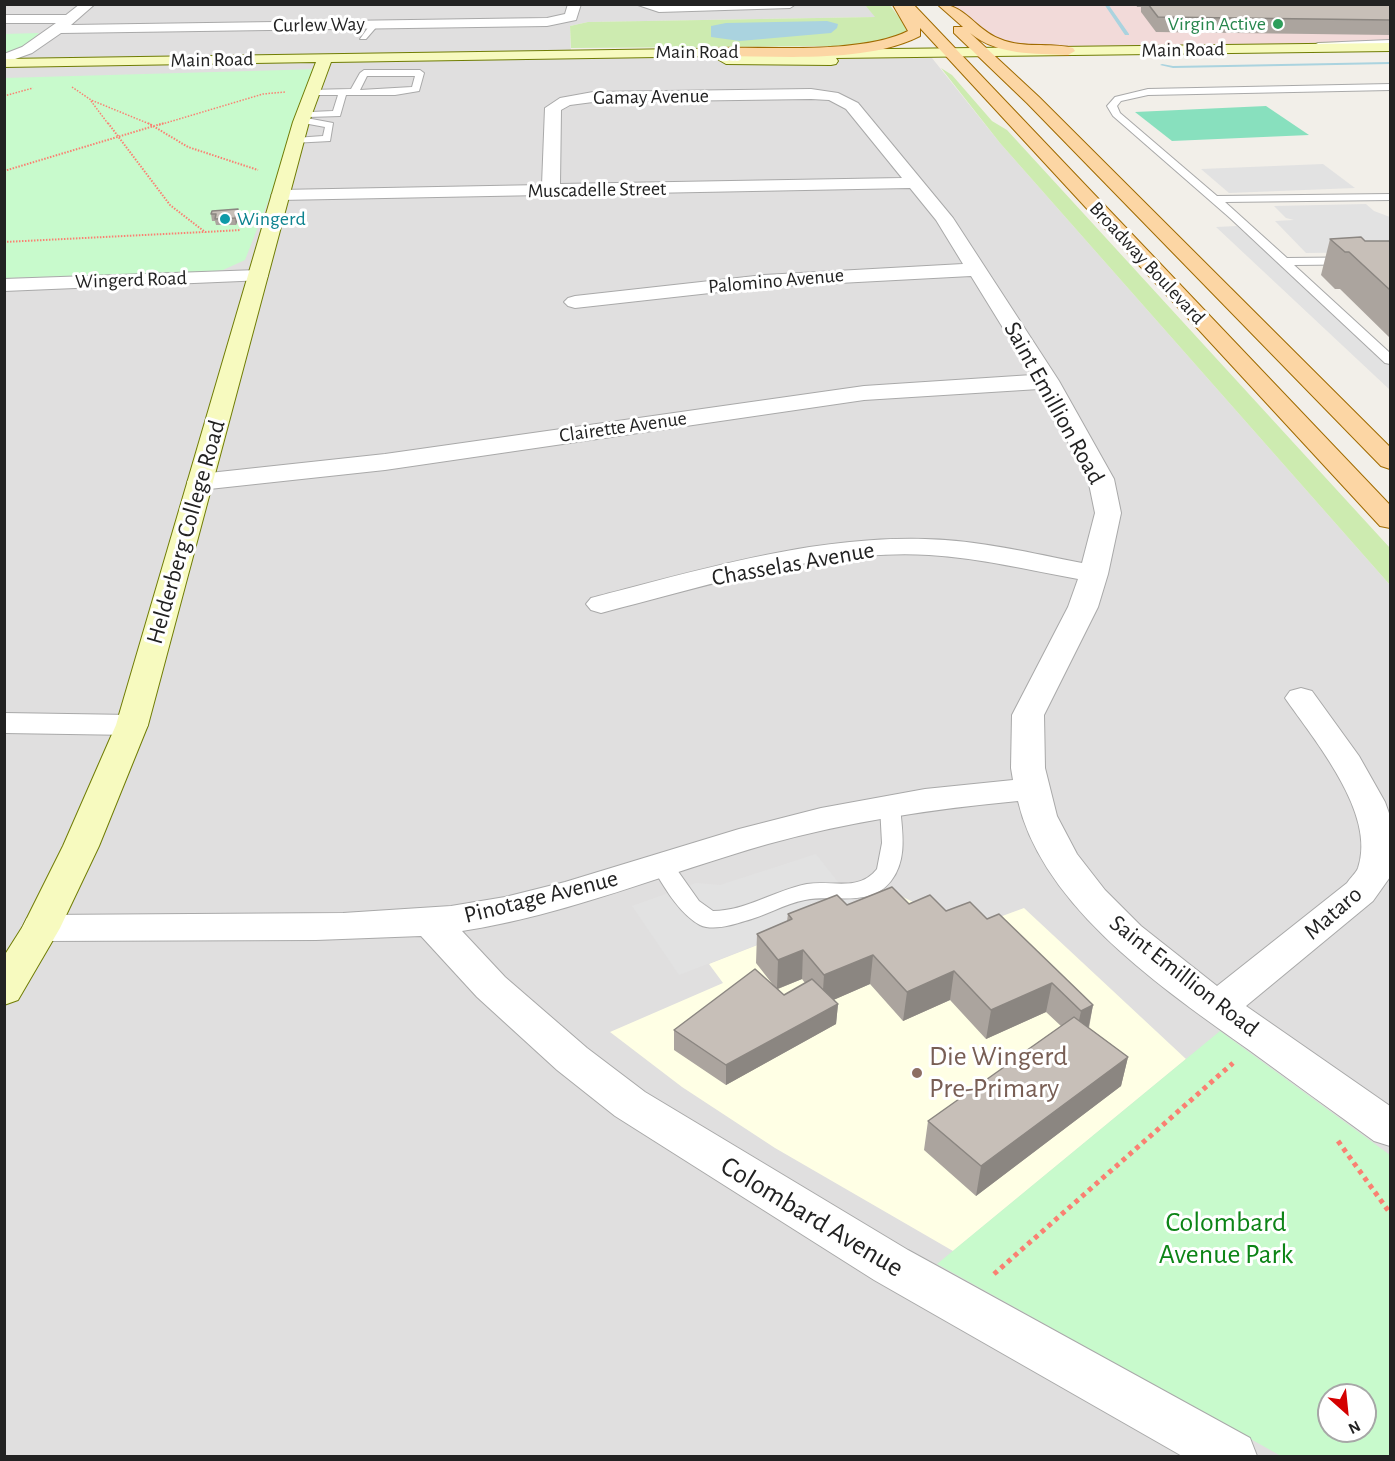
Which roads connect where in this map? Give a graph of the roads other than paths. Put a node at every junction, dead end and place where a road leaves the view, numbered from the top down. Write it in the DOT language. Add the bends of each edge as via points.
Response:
graph roads {
  1 [pos="89,4"];
  2 [pos="575,4"];
  3 [pos="641,4"];
  4 [pos="790,4"];
  5 [pos="899,4"];
  6 [pos="905,4"];
  7 [pos="935,4"];
  8 [pos="943,4"];
  9 [pos="339,9"];
  10 [pos="4,19"];
  11 [pos="67,19"];
  12 [pos="331,24"];
  13 [pos="375,24"];
  14 [pos="54,29"];
  15 [pos="363,37"];
  16 [pos="1390,42"];
  17 [pos="1390,47"];
  18 [pos="1286,49"];
  19 [pos="29,51"];
  20 [pos="1068,51"];
  21 [pos="711,52"];
  22 [pos="1390,54"];
  23 [pos="955,56"];
  24 [pos="985,56"];
  25 [pos="4,61"];
  26 [pos="323,62"];
  27 [pos="41,63"];
  28 [pos="4,71"];
  29 [pos="1390,87"];
  30 [pos="355,91"];
  31 [pos="342,95"];
  32 [pos="833,96"];
  33 [pos="404,100"];
  34 [pos="306,109"];
  35 [pos="914,183"];
  36 [pos="282,187"];
  37 [pos="551,190"];
  38 [pos="1390,197"];
  39 [pos="1215,199"];
  40 [pos="1390,260"];
  41 [pos="1283,262"];
  42 [pos="978,270"];
  43 [pos="258,276"];
  44 [pos="4,285"];
  45 [pos="575,302"];
  46 [pos="1390,360"];
  47 [pos="1047,381"];
  48 [pos="1390,461"];
  49 [pos="201,482"];
  50 [pos="1390,520"];
  51 [pos="1094,574"];
  52 [pos="601,604"];
  53 [pos="1301,698"];
  54 [pos="4,723"];
  55 [pos="132,725"];
  56 [pos="1031,789"];
  57 [pos="890,806"];
  58 [pos="662,865"];
  59 [pos="432,923"];
  60 [pos="41,928"];
  61 [pos="4,990"];
  62 [pos="1218,1007"];
  63 [pos="1390,1129"];
  64 [pos="1231,1456"];
  1 -- 11 [label="street"];
  2 -- 13 [label="street, Curlew Way" via="571,17 555,21"];
  3 -- 4 [label="street" via="659,9"];
  5 -- 21 [label="main road" via="915,33 891,44"];
  6 -- 23 [label="main road, Broadway Boulevard"];
  7 -- 24 [label="main road, Broadway Boulevard"];
  8 -- 20 [label="main road" via="995,42"];
  9 -- 12 [label="street"];
  10 -- 11 [label="street"];
  11 -- 14 [label="street"];
  12 -- 13 [label="street, Curlew Way"];
  12 -- 14 [label="street, Curlew Way"];
  13 -- 15 [label="lane"];
  14 -- 19 [label="street"];
  16 -- 18 [label="lane"];
  17 -- 18 [label="main road, Main Road"];
  18 -- 20 [label="main road, Main Road"];
  19 -- 25 [label="street"];
  19 -- 27 [label="street" via="29,58"];
  20 -- 24 [label="main road, Main Road"];
  21 -- 23 [label="main road, Main Road"];
  21 -- 26 [label="main road, Main Road"];
  22 -- 24 [label="main road, Main Road"];
  23 -- 24 [label="main road, Main Road"];
  23 -- 26 [label="main road, Main Road"];
  23 -- 50 [label="main road, Broadway Boulevard"];
  24 -- 48 [label="main road, Broadway Boulevard"];
  25 -- 27 [label="main road, Main Road"];
  26 -- 27 [label="main road, Main Road"];
  26 -- 28 [label="main road, Main Road"];
  26 -- 34 [label="main road, Helderberg College Road"];
  29 -- 39 [label="lane" via="1157,92 1127,95 1114,102 1116,114"];
  30 -- 30 [label="lane" via="364,73 420,73 414,90"];
  30 -- 34 [label="lane"];
  31 -- 33 [label="lane" via="403,94"];
  31 -- 34 [label="lane"];
  31 -- 34 [label="lane" via="336,114"];
  32 -- 35 [label="street, Saint Emillion Road" via="852,106"];
  32 -- 37 [label="street, Gamay Avenue" via="614,97 566,101 553,108"];
  34 -- 36 [label="main road, Helderberg College Road"];
  35 -- 37 [label="street, Muscadelle Street"];
  35 -- 42 [label="street, Saint Emillion Road" via="944,218"];
  36 -- 37 [label="street, Muscadelle Street"];
  36 -- 43 [label="main road, Helderberg College Road"];
  38 -- 39 [label="lane"];
  39 -- 41 [label="lane"];
  40 -- 41 [label="lane"];
  41 -- 46 [label="lane"];
  42 -- 45 [label="street, Palomino Avenue" via="764,281"];
  42 -- 47 [label="street, Saint Emillion Road"];
  43 -- 44 [label="street, Wingerd Road"];
  43 -- 49 [label="main road, Helderberg College Road"];
  47 -- 49 [label="street, Clairette Avenue" via="864,393 386,462"];
  47 -- 51 [label="street, Saint Emillion Road" via="1101,479 1108,513"];
  49 -- 55 [label="main road, Helderberg College Road"];
  51 -- 52 [label="street, Chasselas Avenue" via="928,547 854,550"];
  51 -- 56 [label="street, Saint Emillion Road" via="1083,607 1028,715 1025,757"];
  53 -- 62 [label="street, Mataro" via="1360,785 1376,817 1380,845 1376,870 1360,892"];
  54 -- 55 [label="street"];
  55 -- 60 [label="main road, Helderberg College Road" via="99,807"];
  56 -- 57 [label="street, Pinotage Avenue"];
  56 -- 62 [label="street, Saint Emillion Road" via="1063,862 1087,896 1152,956"];
  57 -- 58 [label="street, Pinotage Avenue" via="754,836"];
  57 -- 58 [label="lane" via="891,863 882,878 863,890 807,892 731,918 708,919 691,906"];
  58 -- 59 [label="street, Pinotage Avenue" via="573,893"];
  59 -- 60 [label="street, Pinotage Avenue"];
  59 -- 64 [label="street, Colombard Avenue" via="491,987 630,1104 960,1305"];
  60 -- 61 [label="main road, Helderberg College Road"];
  62 -- 63 [label="street, Saint Emillion Road"];
}
